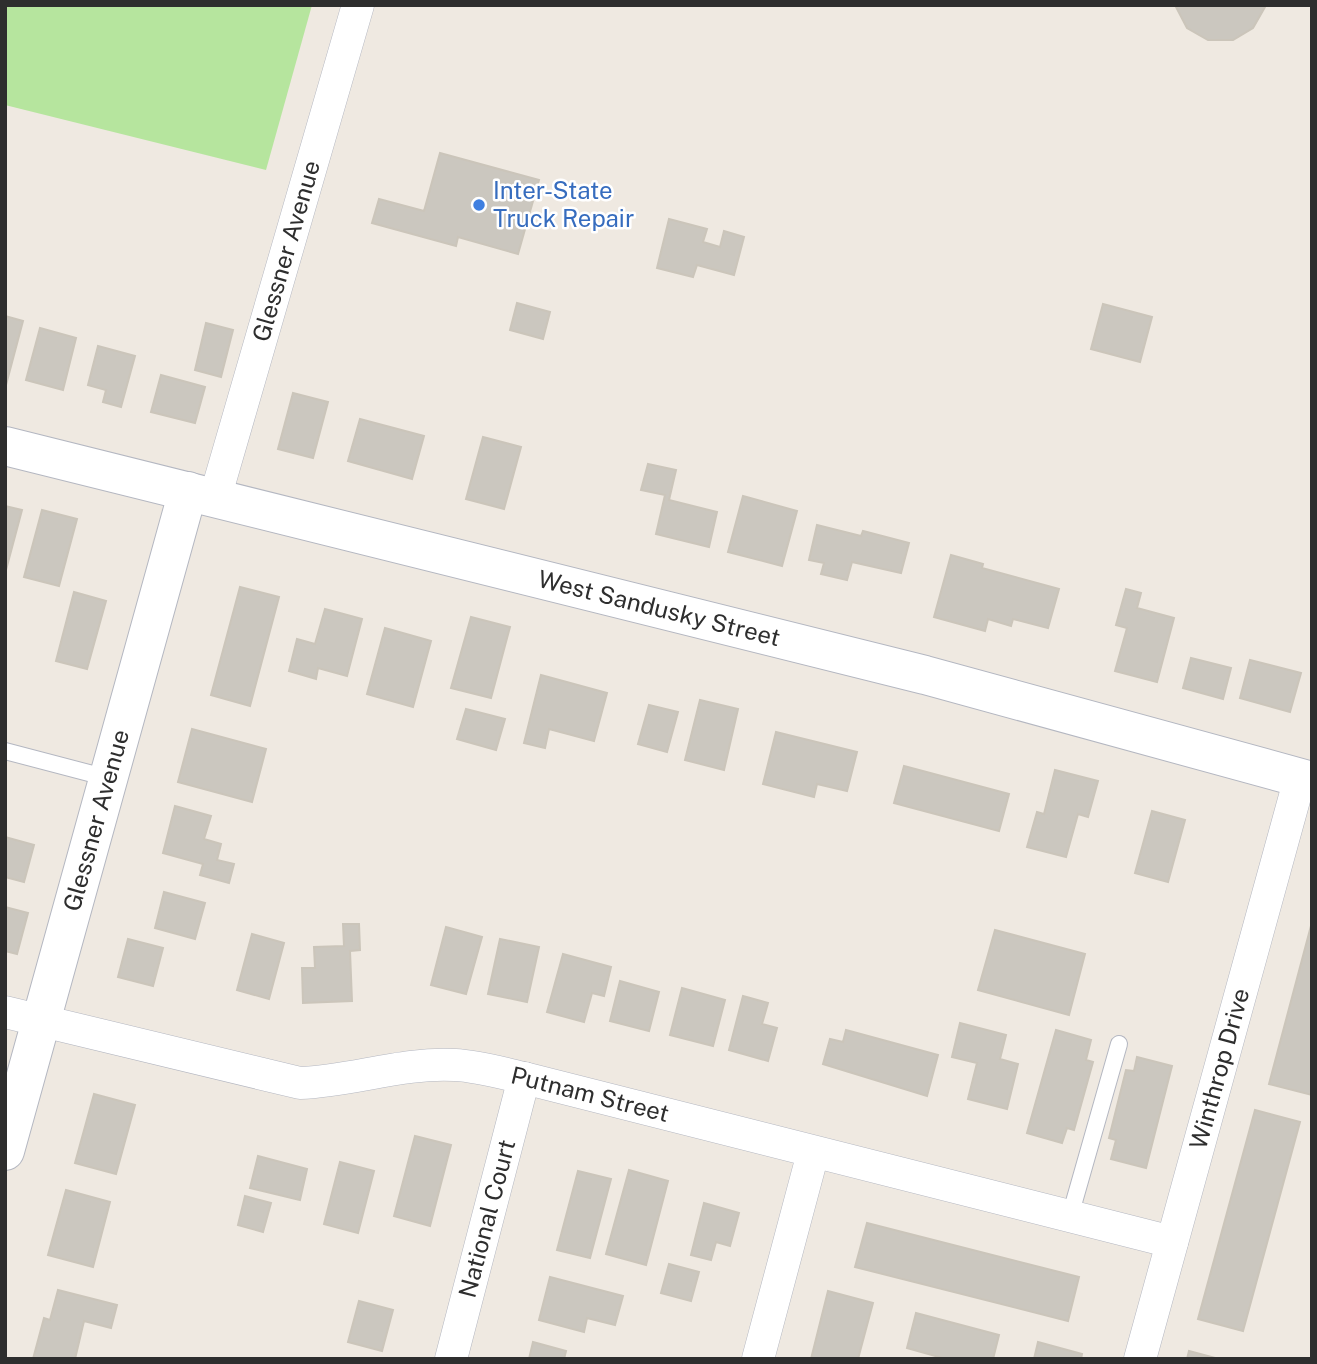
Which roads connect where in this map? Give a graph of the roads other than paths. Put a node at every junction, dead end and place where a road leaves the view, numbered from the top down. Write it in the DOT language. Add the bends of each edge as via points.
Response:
graph roads {
  1 [pos="358,5"];
  2 [pos="5,446"];
  3 [pos="201,495"];
  4 [pos="5,751"];
  5 [pos="109,778"];
  6 [pos="1306,780"];
  7 [pos="5,1012"];
  8 [pos="41,1022"];
  9 [pos="1119,1044"];
  10 [pos="524,1078"];
  11 [pos="5,1151"];
  12 [pos="813,1153"];
  13 [pos="1070,1216"];
  14 [pos="1172,1242"];
  15 [pos="451,1359"];
  16 [pos="758,1359"];
  17 [pos="1140,1359"];
  1 -- 3 [label="street, Glessner Avenue"];
  2 -- 3 [label="street, West Sandusky Street"];
  3 -- 5 [label="street, Glessner Avenue"];
  3 -- 6 [label="street, West Sandusky Street" via="912,672"];
  4 -- 5 [label="lane"];
  5 -- 8 [label="street, Glessner Avenue"];
  6 -- 14 [label="street, Winthrop Drive"];
  7 -- 8 [label="street, Putnam Street"];
  8 -- 10 [label="street, Putnam Street" via="300,1083 436,1065"];
  8 -- 11 [label="street, Glessner Avenue"];
  9 -- 13 [label="lane"];
  10 -- 12 [label="street, Putnam Street"];
  10 -- 15 [label="street, National Court"];
  12 -- 13 [label="street, Putnam Street"];
  12 -- 16 [label="street"];
  13 -- 14 [label="street, Putnam Street"];
  14 -- 17 [label="street, Winthrop Drive"];
}
